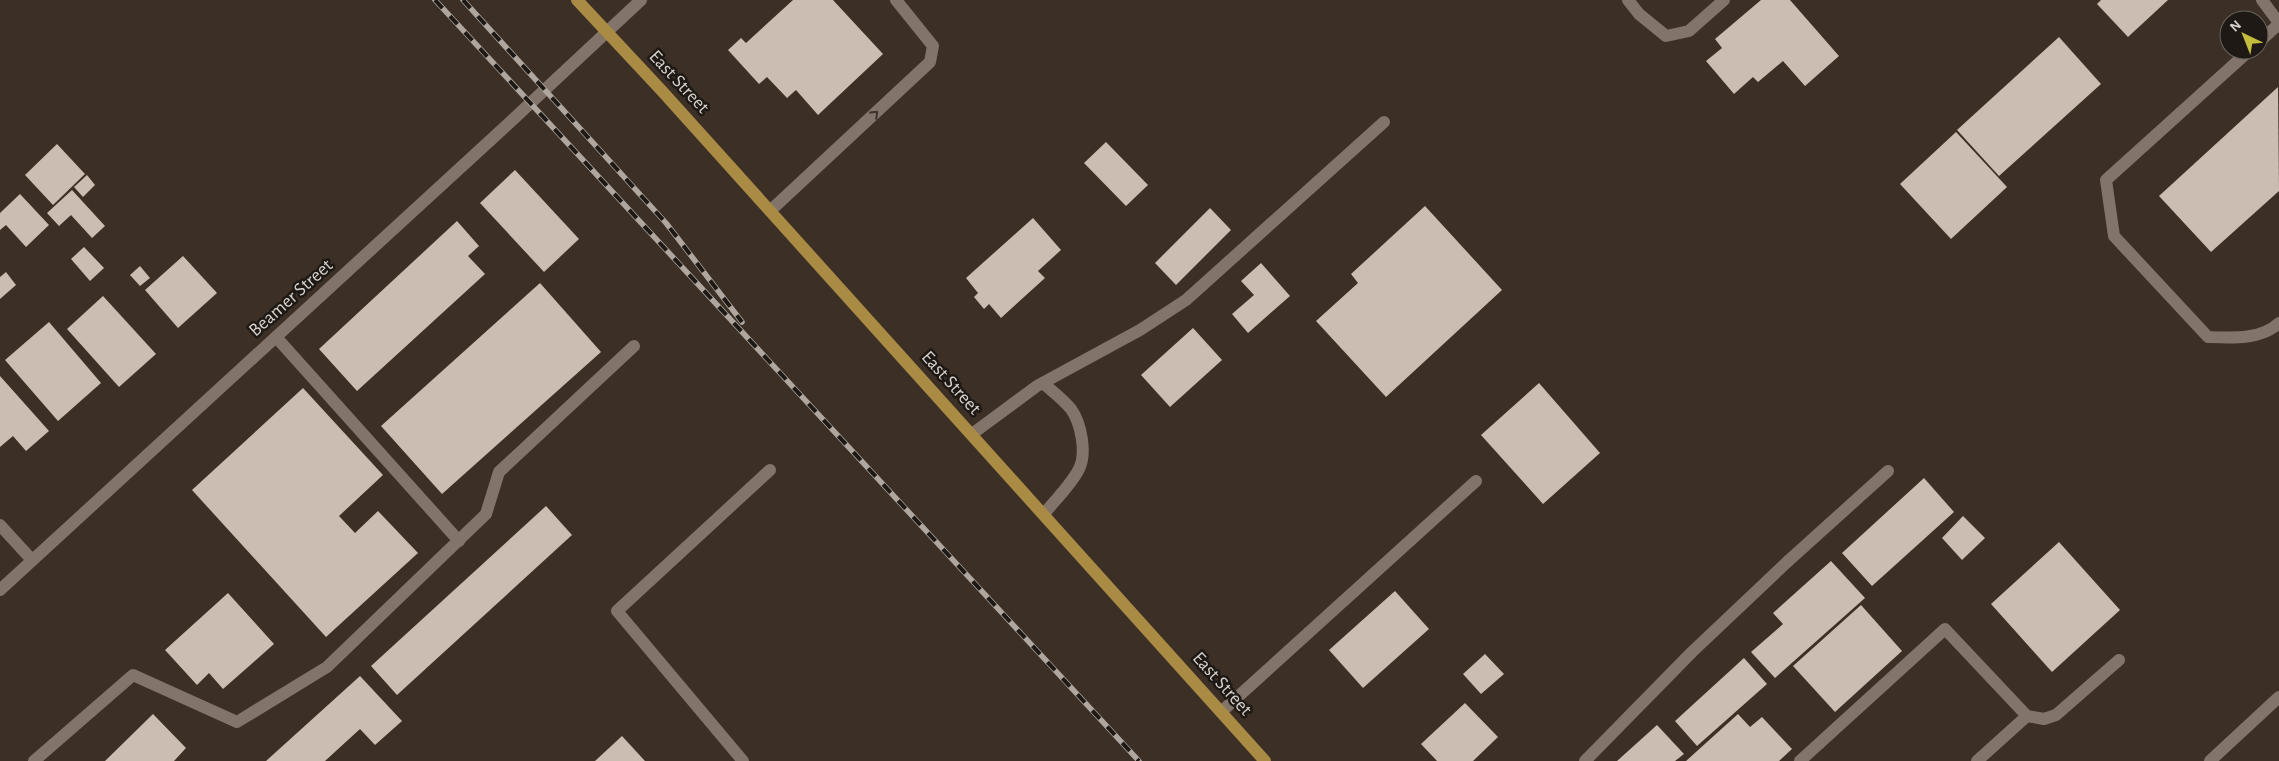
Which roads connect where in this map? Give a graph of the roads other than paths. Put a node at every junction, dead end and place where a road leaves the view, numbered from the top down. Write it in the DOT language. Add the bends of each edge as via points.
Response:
graph roads {
  1 [pos="577,0"];
  2 [pos="641,0"];
  3 [pos="896,0"];
  4 [pos="1628,0"];
  5 [pos="1724,0"];
  6 [pos="2262,0"];
  7 [pos="2279,24"];
  8 [pos="607,32"];
  9 [pos="2269,33"];
  10 [pos="2239,60"];
  11 [pos="1384,122"];
  12 [pos="770,211"];
  13 [pos="2279,324"];
  14 [pos="276,338"];
  15 [pos="634,346"];
  16 [pos="1043,383"];
  17 [pos="972,434"];
  18 [pos="770,470"];
  19 [pos="1888,471"];
  20 [pos="1476,481"];
  21 [pos="1044,514"];
  22 [pos="0,525"];
  23 [pos="459,540"];
  24 [pos="32,560"];
  25 [pos="0,590"];
  26 [pos="2119,660"];
  27 [pos="2279,697"];
  28 [pos="1221,712"];
  29 [pos="2027,716"];
  30 [pos="34,761"];
  31 [pos="743,761"];
  32 [pos="1265,761"];
  33 [pos="1585,761"];
  34 [pos="1800,761"];
  35 [pos="1977,761"];
  36 [pos="2210,761"];
  1 -- 8 [label="main road, East Street"];
  2 -- 8 [label="street, Beamer Street"];
  12 -- 3 [label="street, one-way" via="930,62 933,46"];
  4 -- 5 [label="street" via="1639,14 1666,36 1689,31"];
  6 -- 7 [label="street"];
  7 -- 9 [label="street"];
  8 -- 12 [label="main road, East Street"];
  8 -- 14 [label="street, Beamer Street"];
  10 -- 13 [label="street" via="2106,180 2114,236 2208,337 2240,338 2271,330"];
  11 -- 16 [label="street" via="1186,300 1140,330"];
  12 -- 17 [label="main road, East Street"];
  14 -- 23 [label="street"];
  14 -- 24 [label="street, Beamer Street"];
  15 -- 23 [label="street" via="499,472 486,514"];
  16 -- 17 [label="street"];
  16 -- 21 [label="street" via="1072,411 1080,432 1083,455 1074,478"];
  17 -- 21 [label="main road, East Street"];
  18 -- 31 [label="street" via="617,611"];
  19 -- 33 [label="street" via="1692,652"];
  20 -- 28 [label="street"];
  21 -- 28 [label="main road, East Street"];
  22 -- 24 [label="street"];
  23 -- 30 [label="street" via="327,667 237,722 133,675"];
  24 -- 25 [label="street, Beamer Street"];
  26 -- 29 [label="street" via="2056,715 2044,719"];
  27 -- 36 [label="street"];
  28 -- 32 [label="main road, East Street"];
  29 -- 34 [label="street" via="1945,629"];
  29 -- 35 [label="street"];
}
